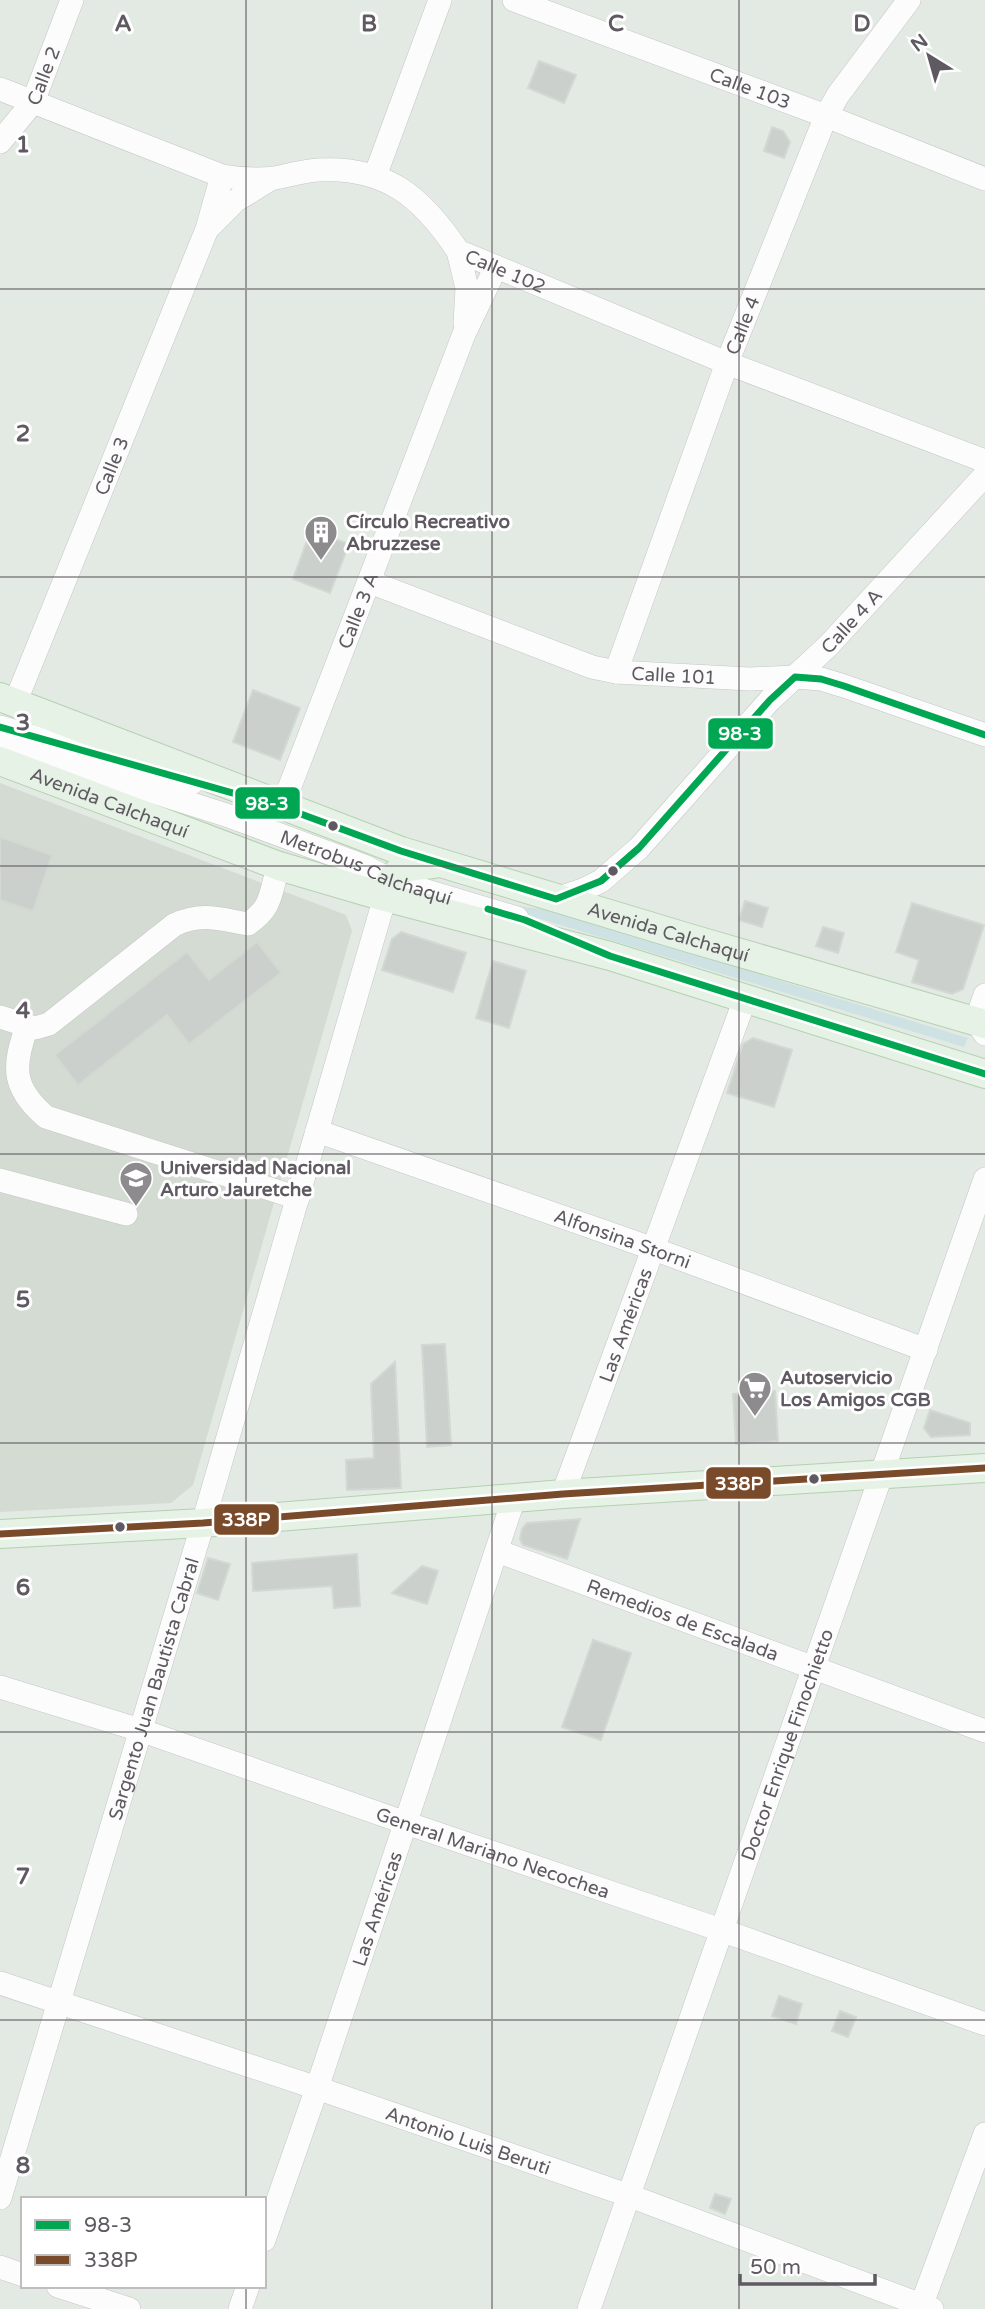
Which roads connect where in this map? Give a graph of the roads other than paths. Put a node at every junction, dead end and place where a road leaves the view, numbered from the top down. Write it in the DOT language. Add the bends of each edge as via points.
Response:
graph roads {
  1 [pos="72,0"];
  2 [pos="440,0"];
  3 [pos="514,0"];
  4 [pos="909,0"];
  5 [pos="0,89"];
  6 [pos="33,102"];
  7 [pos="826,116"];
  8 [pos="0,142"];
  9 [pos="222,176"];
  10 [pos="375,176"];
  11 [pos="272,178"];
  12 [pos="985,179"];
  13 [pos="207,229"];
  14 [pos="458,250"];
  15 [pos="496,267"];
  16 [pos="464,334"];
  17 [pos="727,363"];
  18 [pos="985,461"];
  19 [pos="985,475"];
  20 [pos="370,582"];
  21 [pos="616,672"];
  22 [pos="795,677"];
  23 [pos="7,700"];
  24 [pos="0,727"];
  25 [pos="985,734"];
  26 [pos="0,743"];
  27 [pos="0,761"];
  28 [pos="282,807"];
  29 [pos="437,863"];
  30 [pos="279,866"];
  31 [pos="387,889"];
  32 [pos="556,899"];
  33 [pos="745,999"];
  34 [pos="0,1017"];
  35 [pos="983,1018"];
  36 [pos="27,1026"];
  37 [pos="985,1074"];
  38 [pos="317,1132"];
  39 [pos="985,1179"];
  40 [pos="0,1180"];
  41 [pos="298,1198"];
  42 [pos="126,1214"];
  43 [pos="654,1249"];
  44 [pos="926,1350"];
  45 [pos="985,1468"];
  46 [pos="880,1474"];
  47 [pos="563,1494"];
  48 [pos="514,1499"];
  49 [pos="203,1523"];
  50 [pos="0,1534"];
  51 [pos="497,1551"];
  52 [pos="813,1668"];
  53 [pos="0,1687"];
  54 [pos="141,1730"];
  55 [pos="985,1731"];
  56 [pos="406,1823"];
  57 [pos="721,1930"];
  58 [pos="0,1983"];
  59 [pos="58,2001"];
  60 [pos="985,2024"];
  61 [pos="317,2088"];
  62 [pos="985,2134"];
  63 [pos="629,2196"];
  64 [pos="0,2197"];
  65 [pos="266,2234"];
  66 [pos="0,2267"];
  67 [pos="21,2274"];
  68 [pos="64,2288"];
  69 [pos="247,2288"];
  70 [pos="924,2308"];
  71 [pos="129,2309"];
  72 [pos="240,2309"];
  73 [pos="589,2309"];
  1 -- 6 [label="street, Calle 2"];
  2 -- 10 [label="street"];
  3 -- 7 [label="street, Calle 103"];
  4 -- 7 [label="street, Calle 4"];
  5 -- 6 [label="street, Calle 102"];
  6 -- 8 [label="street, Calle 2"];
  6 -- 9 [label="street, Calle 102"];
  7 -- 12 [label="street, Calle 103"];
  7 -- 17 [label="street, Calle 4"];
  9 -- 11 [label="street, Calle 102"];
  9 -- 13 [label="street, Calle 3"];
  10 -- 11 [label="street, Calle 102" via="316,170"];
  10 -- 14 [label="street, Calle 102" via="424,205"];
  11 -- 13 [label="street, Calle 3" via="234,201"];
  13 -- 23 [label="street, Calle 3"];
  14 -- 15 [label="street, Calle 102"];
  14 -- 16 [label="street, Calle 3 A" via="467,289"];
  15 -- 16 [label="street, Calle 3 A"];
  15 -- 17 [label="street, Calle 102"];
  16 -- 20 [label="street, Calle 3 A"];
  17 -- 18 [label="street, Calle 102"];
  17 -- 21 [label="street, Calle 4"];
  19 -- 22 [label="street, Calle 4 A"];
  20 -- 21 [label="street, Calle 101" via="592,667"];
  20 -- 28 [label="street, Calle 3 A"];
  21 -- 22 [label="street, Calle 101"];
  22 -- 25 [label="street, Calle 101" via="844,685"];
  22 -- 32 [label="street, Calle 4 A" via="639,848 615,870"];
  23 -- 28 [label="main road, Avenida Calchaquí"];
  24 -- 28 [label="street, Metrobus Calchaquí"];
  26 -- 31 [label="street, Metrobus Calchaquí" via="226,815 364,866"];
  27 -- 30 [label="main road, Avenida Calchaquí"];
  28 -- 29 [label="main road, Avenida Calchaquí"];
  29 -- 31 [label="main road" via="399,870"];
  29 -- 32 [label="main road, Avenida Calchaquí"];
  30 -- 31 [label="main road, Avenida Calchaquí"];
  30 -- 36 [label="street" via="267,907 248,923 191,917 174,925 49,1024"];
  31 -- 33 [label="main road, Avenida Calchaquí"];
  31 -- 38 [label="street, Sargento Juan Bautista Cabral"];
  32 -- 35 [label="main road, Avenida Calchaquí"];
  33 -- 37 [label="main road, Avenida Calchaquí"];
  33 -- 43 [label="street, Las Américas"];
  34 -- 36 [label="street"];
  36 -- 41 [label="street" via="17,1055 18,1077 30,1103 46,1117"];
  38 -- 41 [label="street, Sargento Juan Bautista Cabral"];
  38 -- 43 [label="street, Alfonsina Storni"];
  39 -- 44 [label="street, Doctor Enrique Finochietto"];
  40 -- 42 [label="street"];
  41 -- 49 [label="street, Sargento Juan Bautista Cabral"];
  43 -- 44 [label="street, Alfonsina Storni"];
  43 -- 47 [label="street, Las Américas"];
  44 -- 46 [label="street, Doctor Enrique Finochietto"];
  45 -- 46 [label="main road"];
  46 -- 47 [label="main road"];
  46 -- 52 [label="street, Doctor Enrique Finochietto"];
  47 -- 48 [label="main road"];
  48 -- 49 [label="main road"];
  48 -- 51 [label="street, Las Américas"];
  49 -- 50 [label="main road"];
  49 -- 54 [label="street, Sargento Juan Bautista Cabral"];
  51 -- 52 [label="street, Remedios de Escalada"];
  51 -- 56 [label="street, Las Américas"];
  52 -- 55 [label="street, Remedios de Escalada"];
  52 -- 57 [label="street, Doctor Enrique Finochietto"];
  53 -- 54 [label="street, General Mariano Necochea"];
  54 -- 56 [label="street, General Mariano Necochea"];
  54 -- 59 [label="street, Sargento Juan Bautista Cabral"];
  56 -- 57 [label="street, General Mariano Necochea"];
  56 -- 61 [label="street, Las Américas"];
  57 -- 60 [label="street, General Mariano Necochea"];
  57 -- 63 [label="street, Doctor Enrique Finochietto"];
  58 -- 59 [label="street, Antonio Luis Beruti"];
  59 -- 61 [label="street, Antonio Luis Beruti"];
  59 -- 64 [label="street, Sargento Juan Bautista Cabral"];
  61 -- 63 [label="street, Antonio Luis Beruti"];
  61 -- 65 [label="street, Las Américas"];
  62 -- 70 [label="street"];
  63 -- 70 [label="street, Antonio Luis Beruti"];
  63 -- 73 [label="street, Doctor Enrique Finochietto"];
  66 -- 67 [label="street"];
  68 -- 71 [label="street"];
  69 -- 72 [label="street"];
}
